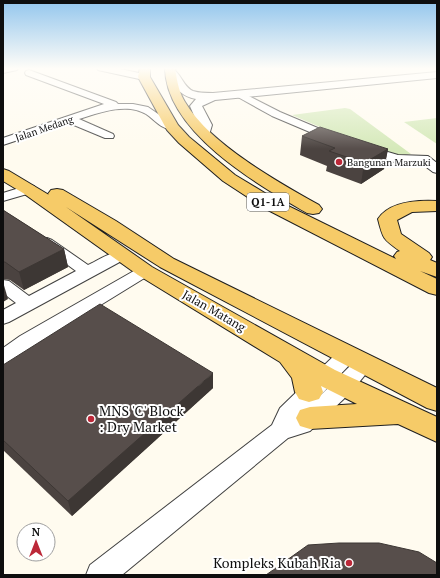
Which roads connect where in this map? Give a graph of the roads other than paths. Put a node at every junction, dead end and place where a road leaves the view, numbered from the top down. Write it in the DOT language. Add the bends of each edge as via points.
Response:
graph roads {
  1 [pos="89,95"];
  2 [pos="156,95"];
  3 [pos="176,95"];
  4 [pos="195,95"];
  5 [pos="231,95"];
  6 [pos="241,95"];
  7 [pos="213,97"];
  8 [pos="92,111"];
  9 [pos="70,119"];
  10 [pos="172,126"];
  11 [pos="204,132"];
  12 [pos="109,136"];
  13 [pos="3,142"];
  14 [pos="3,161"];
  15 [pos="437,169"];
  16 [pos="3,174"];
  17 [pos="29,190"];
  18 [pos="3,197"];
  19 [pos="437,206"];
  20 [pos="36,236"];
  21 [pos="121,255"];
  22 [pos="437,266"];
  23 [pos="437,270"];
  24 [pos="145,271"];
  25 [pos="87,272"];
  26 [pos="3,285"];
  27 [pos="437,288"];
  28 [pos="28,304"];
  29 [pos="3,318"];
  30 [pos="3,358"];
  31 [pos="355,359"];
  32 [pos="322,393"];
  33 [pos="437,400"];
  34 [pos="401,413"];
  35 [pos="437,430"];
  36 [pos="100,575"];
  1 -- 8 [label="street, Jalan Medang" via="114,104"];
  2 -- 10 [label="main road, Q1-1A"];
  3 -- 11 [label="main road" via="182,108"];
  4 -- 7 [label="street"];
  5 -- 7 [label="street"];
  6 -- 15 [label="street" via="276,114 350,144 397,159 424,159"];
  7 -- 11 [label="street" via="199,102 196,106 205,125"];
  8 -- 9 [label="street, Jalan Medang"];
  8 -- 10 [label="street" via="109,108 139,109 149,112 165,125"];
  9 -- 12 [label="street"];
  9 -- 13 [label="street, Jalan Medang"];
  10 -- 27 [label="main road, Q1-1A" via="184,140 229,178 272,205"];
  11 -- 23 [label="main road" via="283,192 338,223"];
  14 -- 31 [label="main road, Jalan Matang" via="166,263"];
  16 -- 17 [label="main road, Jalan Matang"];
  17 -- 18 [label="street"];
  17 -- 21 [label="main road, Jalan Matang"];
  19 -- 22 [label="main road" via="410,207 397,211 387,219 392,238"];
  20 -- 25 [label="street"];
  21 -- 24 [label="main road, Jalan Matang"];
  21 -- 25 [label="street"];
  24 -- 30 [label="street"];
  24 -- 32 [label="main road, Jalan Matang" via="288,354"];
  25 -- 28 [label="street"];
  26 -- 28 [label="street"];
  28 -- 29 [label="street"];
  31 -- 32 [label="street"];
  31 -- 33 [label="main road, Jalan Matang"];
  32 -- 34 [label="main road"];
  32 -- 34 [label="main road"];
  32 -- 36 [label="street" via="302,425 281,431"];
  34 -- 35 [label="main road"];
}
